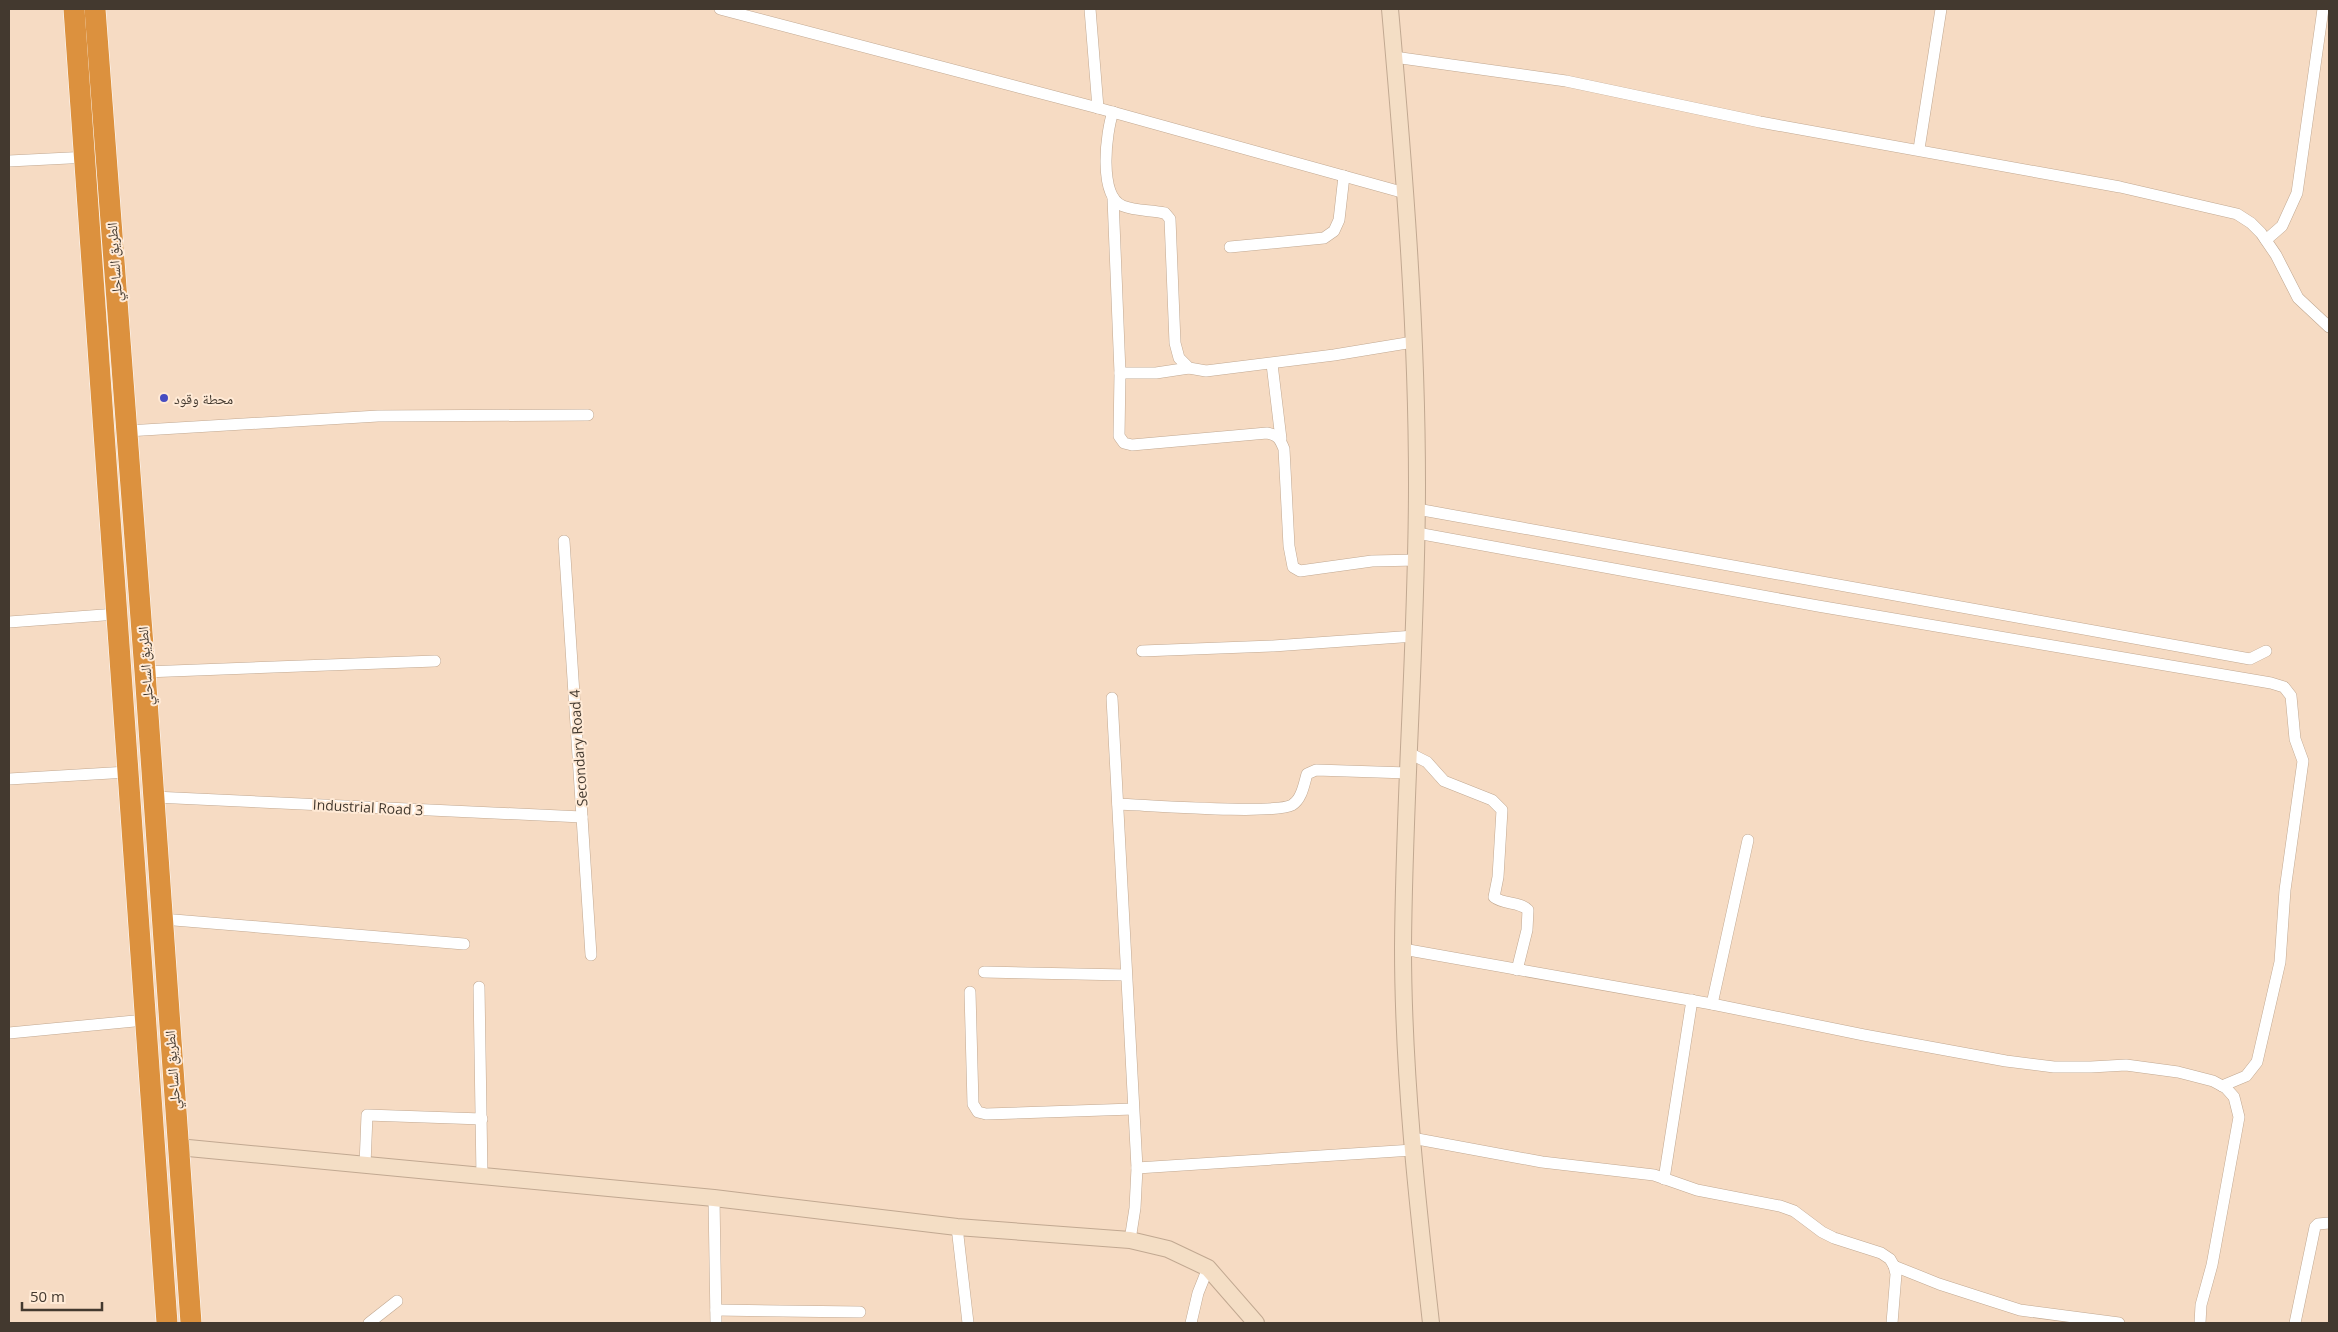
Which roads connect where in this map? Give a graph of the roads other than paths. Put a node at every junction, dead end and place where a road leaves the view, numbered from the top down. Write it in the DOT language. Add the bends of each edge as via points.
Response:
graph roads {
  1 [pos="74,9"];
  2 [pos="95,9"];
  3 [pos="720,9"];
  4 [pos="1090,9"];
  5 [pos="1390,9"];
  6 [pos="1941,9"];
  7 [pos="2323,9"];
  8 [pos="1394,56"];
  9 [pos="1098,108"];
  10 [pos="1112,112"];
  11 [pos="1919,150"];
  12 [pos="95,157"];
  13 [pos="9,161"];
  14 [pos="1344,176"];
  15 [pos="1405,193"];
  16 [pos="1113,198"];
  17 [pos="2266,240"];
  18 [pos="1230,248"];
  19 [pos="2329,326"];
  20 [pos="1413,342"];
  21 [pos="1272,364"];
  22 [pos="1189,368"];
  23 [pos="1120,373"];
  24 [pos="588,415"];
  25 [pos="126,431"];
  26 [pos="1280,439"];
  27 [pos="1417,509"];
  28 [pos="1417,533"];
  29 [pos="564,540"];
  30 [pos="1417,560"];
  31 [pos="117,614"];
  32 [pos="9,622"];
  33 [pos="1415,636"];
  34 [pos="1142,651"];
  35 [pos="2266,652"];
  36 [pos="435,661"];
  37 [pos="145,672"];
  38 [pos="1112,698"];
  39 [pos="1409,753"];
  40 [pos="128,772"];
  41 [pos="1408,773"];
  42 [pos="9,779"];
  43 [pos="154,797"];
  44 [pos="1118,804"];
  45 [pos="582,817"];
  46 [pos="1748,840"];
  47 [pos="162,920"];
  48 [pos="464,944"];
  49 [pos="1403,949"];
  50 [pos="591,955"];
  51 [pos="1516,970"];
  52 [pos="984,972"];
  53 [pos="1126,975"];
  54 [pos="478,987"];
  55 [pos="970,992"];
  56 [pos="1692,1000"];
  57 [pos="1712,1004"];
  58 [pos="145,1020"];
  59 [pos="9,1033"];
  60 [pos="2222,1086"];
  61 [pos="1133,1109"];
  62 [pos="482,1119"];
  63 [pos="1412,1144"];
  64 [pos="178,1147"];
  65 [pos="365,1165"];
  66 [pos="1137,1168"];
  67 [pos="482,1176"];
  68 [pos="1664,1179"];
  69 [pos="714,1198"];
  70 [pos="2329,1223"];
  71 [pos="958,1227"];
  72 [pos="1130,1240"];
  73 [pos="1894,1266"];
  74 [pos="1208,1268"];
  75 [pos="397,1301"];
  76 [pos="716,1310"];
  77 [pos="860,1312"];
  78 [pos="2198,1322"];
  79 [pos="167,1323"];
  80 [pos="190,1323"];
  81 [pos="369,1323"];
  82 [pos="716,1323"];
  83 [pos="968,1323"];
  84 [pos="1191,1323"];
  85 [pos="1256,1323"];
  86 [pos="1431,1323"];
  87 [pos="1892,1323"];
  88 [pos="2120,1323"];
  89 [pos="2295,1323"];
  1 -- 12 [label="highway, الطريق الساحلي"];
  2 -- 12 [label="highway, الطريق الساحلي"];
  3 -- 9 [label="street"];
  4 -- 9 [label="street"];
  5 -- 8 [label="street"];
  6 -- 11 [label="street"];
  7 -- 17 [label="street" via="2297,193 2282,226"];
  8 -- 11 [label="street" via="1566,81 1760,122"];
  8 -- 15 [label="street"];
  9 -- 10 [label="street"];
  10 -- 14 [label="street"];
  10 -- 16 [label="street" via="1106,138 1107,181"];
  11 -- 17 [label="street" via="2110,185 2237,214 2251,223"];
  12 -- 13 [label="street"];
  12 -- 25 [label="highway, الطريق الساحلي"];
  12 -- 31 [label="highway, الطريق الساحلي"];
  14 -- 15 [label="street"];
  14 -- 18 [label="street" via="1339,220 1334,231 1324,238"];
  15 -- 20 [label="street"];
  16 -- 22 [label="street" via="1122,206 1165,213 1170,218 1175,343 1179,358"];
  16 -- 23 [label="street"];
  17 -- 19 [label="street" via="2298,298"];
  20 -- 21 [label="street"];
  20 -- 27 [label="street"];
  21 -- 22 [label="street" via="1206,372"];
  21 -- 26 [label="street"];
  22 -- 23 [label="street" via="1156,373"];
  23 -- 26 [label="street" via="1119,436 1124,443 1132,445 1267,433"];
  24 -- 25 [label="street" via="378,416"];
  25 -- 37 [label="highway, الطريق الساحلي"];
  26 -- 30 [label="street" via="1284,449 1293,567 1300,571 1372,561"];
  27 -- 28 [label="street"];
  27 -- 35 [label="street" via="2250,659"];
  28 -- 30 [label="street"];
  28 -- 60 [label="street" via="1565,562 2284,687 2291,696 2295,739 2303,761 2285,890 2280,962 2258,1062 2246,1076"];
  29 -- 45 [label="street, Secondary Road 4"];
  30 -- 33 [label="street"];
  31 -- 32 [label="street"];
  31 -- 40 [label="highway, الطريق الساحلي"];
  33 -- 34 [label="street"];
  33 -- 39 [label="street"];
  36 -- 37 [label="street"];
  37 -- 43 [label="highway, الطريق الساحلي"];
  38 -- 44 [label="street"];
  39 -- 41 [label="street"];
  39 -- 51 [label="street" via="1427,762 1444,781 1492,800 1502,810 1494,897 1528,910 1527,930"];
  40 -- 42 [label="street"];
  40 -- 58 [label="highway, الطريق الساحلي"];
  41 -- 44 [label="street" via="1316,770 1308,774 1299,800 1291,806 1265,809"];
  41 -- 49 [label="street"];
  43 -- 45 [label="street, Industrial Road 3"];
  43 -- 47 [label="highway, الطريق الساحلي"];
  44 -- 53 [label="street"];
  45 -- 50 [label="street, Secondary Road 4"];
  46 -- 57 [label="street"];
  47 -- 48 [label="street"];
  47 -- 64 [label="highway, الطريق الساحلي"];
  49 -- 51 [label="street"];
  49 -- 63 [label="street"];
  51 -- 56 [label="street"];
  52 -- 53 [label="street"];
  53 -- 61 [label="street"];
  54 -- 62 [label="street"];
  55 -- 61 [label="street" via="973,1104 978,1112"];
  56 -- 57 [label="street"];
  56 -- 68 [label="street"];
  57 -- 60 [label="street" via="2006,1061 2054,1067 2147,1066 2213,1081"];
  58 -- 59 [label="street"];
  58 -- 79 [label="highway, الطريق الساحلي"];
  60 -- 78 [label="street" via="2234,1097 2239,1117 2222,1217"];
  61 -- 66 [label="street"];
  62 -- 65 [label="street" via="367,1115"];
  62 -- 67 [label="street"];
  63 -- 66 [label="street"];
  63 -- 68 [label="street"];
  63 -- 86 [label="street"];
  64 -- 65 [label="street"];
  64 -- 80 [label="highway, الطريق الساحلي"];
  65 -- 67 [label="street"];
  66 -- 72 [label="street"];
  67 -- 69 [label="street"];
  68 -- 73 [label="street" via="1697,1190 1794,1211 1834,1238 1882,1253"];
  69 -- 71 [label="street"];
  69 -- 76 [label="street"];
  70 -- 89 [label="street" via="2318,1224 2315,1228"];
  71 -- 72 [label="street"];
  71 -- 83 [label="street"];
  72 -- 74 [label="street" via="1168,1249"];
  73 -- 87 [label="street"];
  73 -- 88 [label="street" via="2020,1310"];
  74 -- 84 [label="street"];
  74 -- 85 [label="street"];
  75 -- 81 [label="street"];
  76 -- 77 [label="street"];
  76 -- 82 [label="street"];
}
